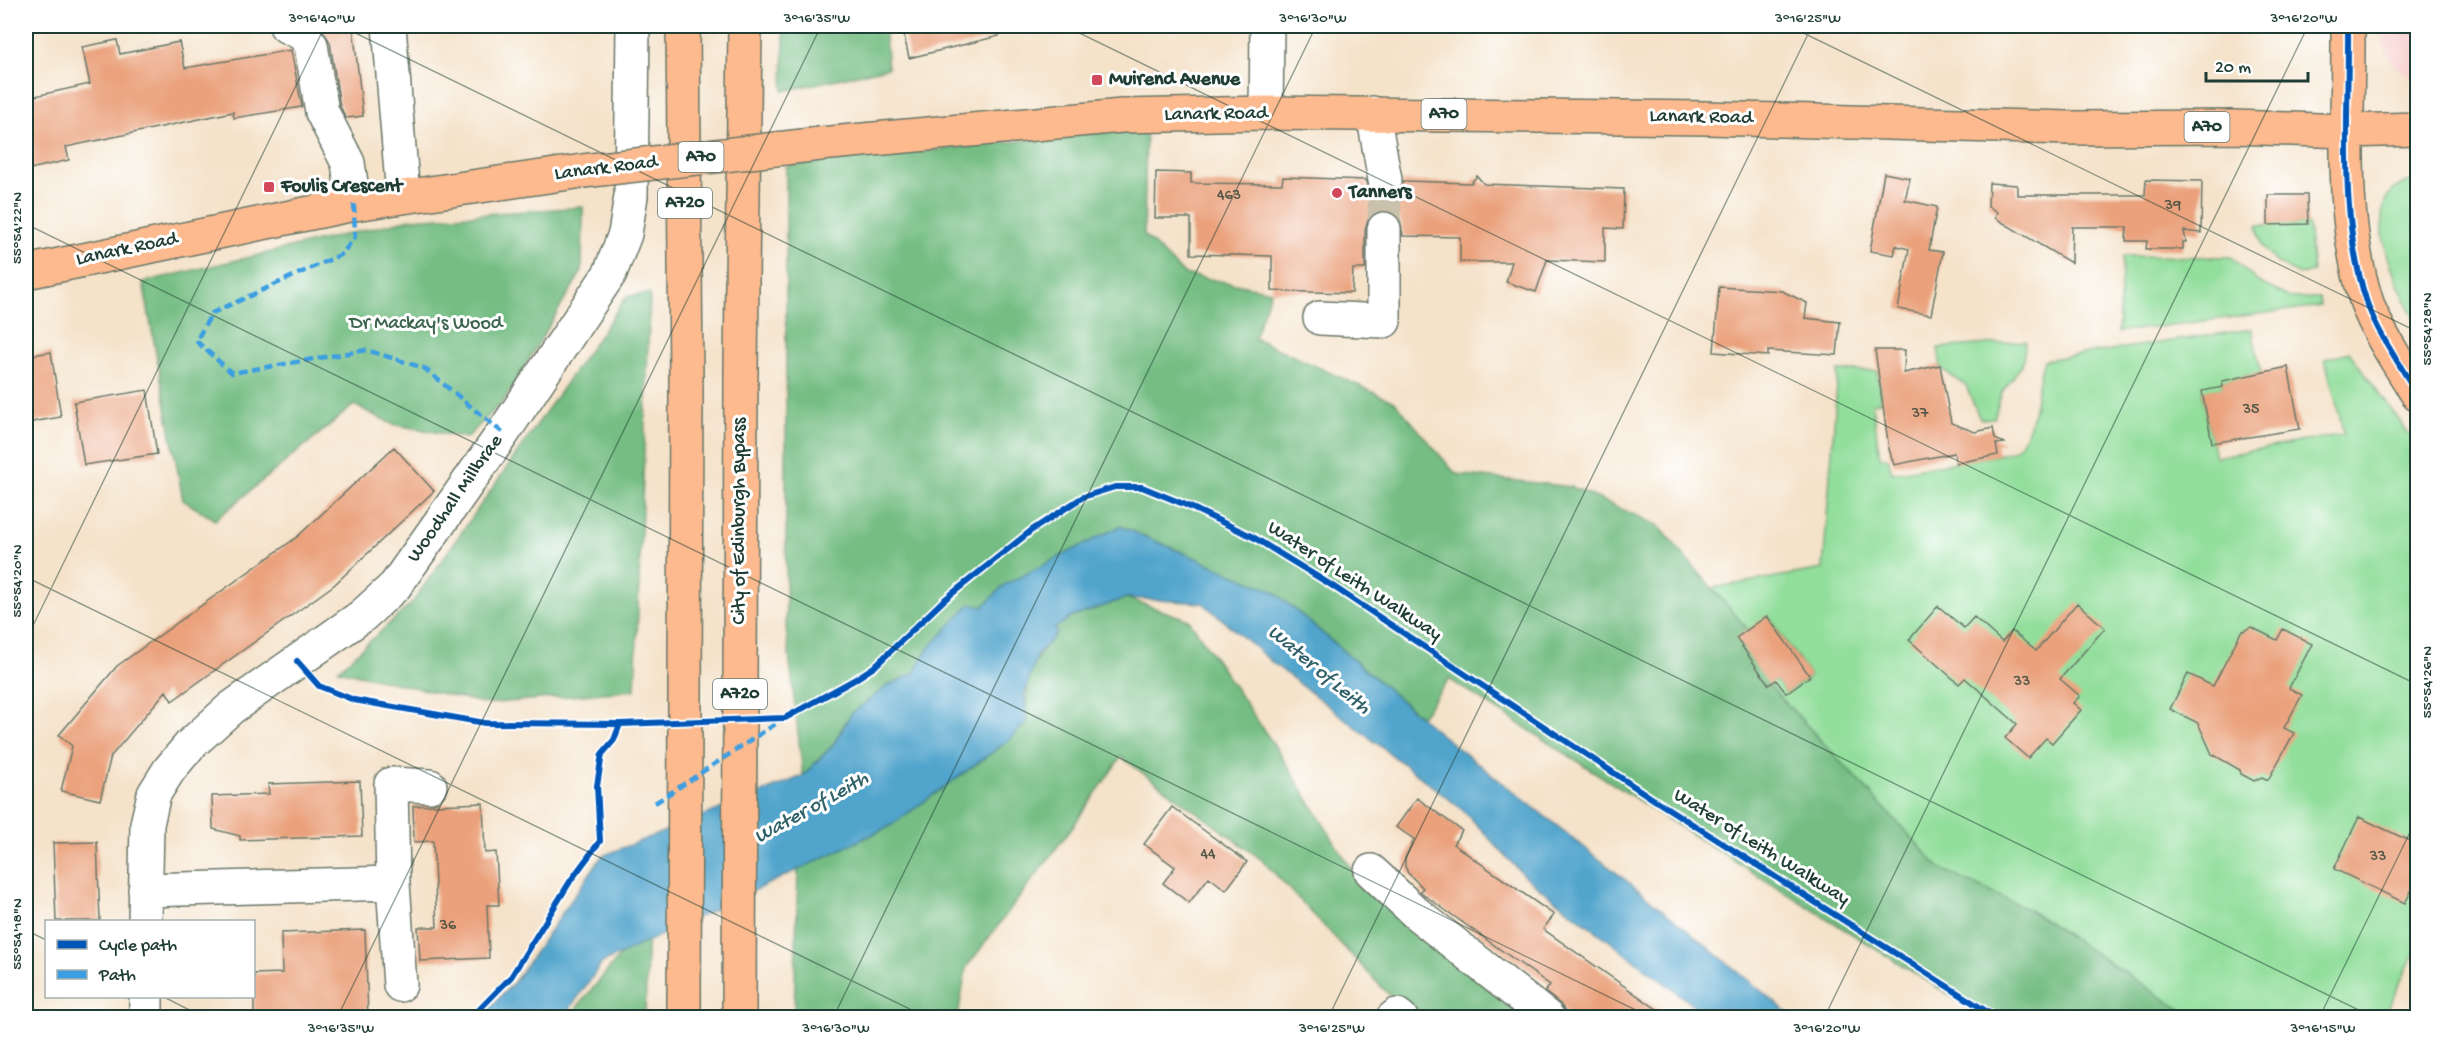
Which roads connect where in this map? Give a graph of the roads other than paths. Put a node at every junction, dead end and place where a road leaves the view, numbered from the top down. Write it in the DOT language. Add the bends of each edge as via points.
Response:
graph roads {
  1 [pos="286,26"];
  2 [pos="389,26"];
  3 [pos="633,26"];
  4 [pos="683,26"];
  5 [pos="745,26"];
  6 [pos="1267,26"];
  7 [pos="2348,26"];
  8 [pos="1266,113"];
  9 [pos="1373,113"];
  10 [pos="2418,129"];
  11 [pos="2346,131"];
  12 [pos="1385,180"];
  13 [pos="403,196"];
  14 [pos="354,204"];
  15 [pos="1384,229"];
  16 [pos="26,272"];
  17 [pos="1320,318"];
  18 [pos="2418,395"];
  19 [pos="430,786"];
  20 [pos="1371,871"];
  21 [pos="393,883"];
  22 [pos="145,906"];
  23 [pos="400,985"];
  24 [pos="146,998"];
  25 [pos="146,1017"];
  26 [pos="684,1017"];
  27 [pos="739,1017"];
  28 [pos="1393,1017"];
  29 [pos="1401,1017"];
  30 [pos="1548,1017"];
  1 -- 14 [label="street" via="303,34 311,45 322,112 348,163"];
  2 -- 13 [label="street"];
  3 -- 22 [label="street, Woodhall Millbrae" via="631,196 625,234 610,273 395,586 362,616 231,708 169,770 154,794 147,824"];
  4 -- 26 [label="main road, A720"];
  5 -- 27 [label="main road, City of Edinburgh Bypass / A720"];
  6 -- 8 [label="street"];
  7 -- 11 [label="main road"];
  8 -- 9 [label="main road, Lanark Road / A70"];
  8 -- 13 [label="main road, Lanark Road / A70, bridge" via="1122,116 973,128 583,171"];
  9 -- 11 [label="main road, Lanark Road / A70"];
  9 -- 12 [label="street"];
  10 -- 11 [label="main road, Lanark Road / A70"];
  11 -- 18 [label="main road" via="2353,241 2361,281 2368,305"];
  13 -- 14 [label="main road, Lanark Road / A70"];
  14 -- 16 [label="main road, Lanark Road / A70"];
  15 -- 17 [label="street" via="1384,321"];
  19 -- 21 [label="street" via="391,784"];
  20 -- 30 [label="street" via="1416,913"];
  21 -- 22 [label="street, Woodhall Millbrae"];
  21 -- 23 [label="street"];
  24 -- 25 [label="street"];
  28 -- 29 [label="street"];
}
